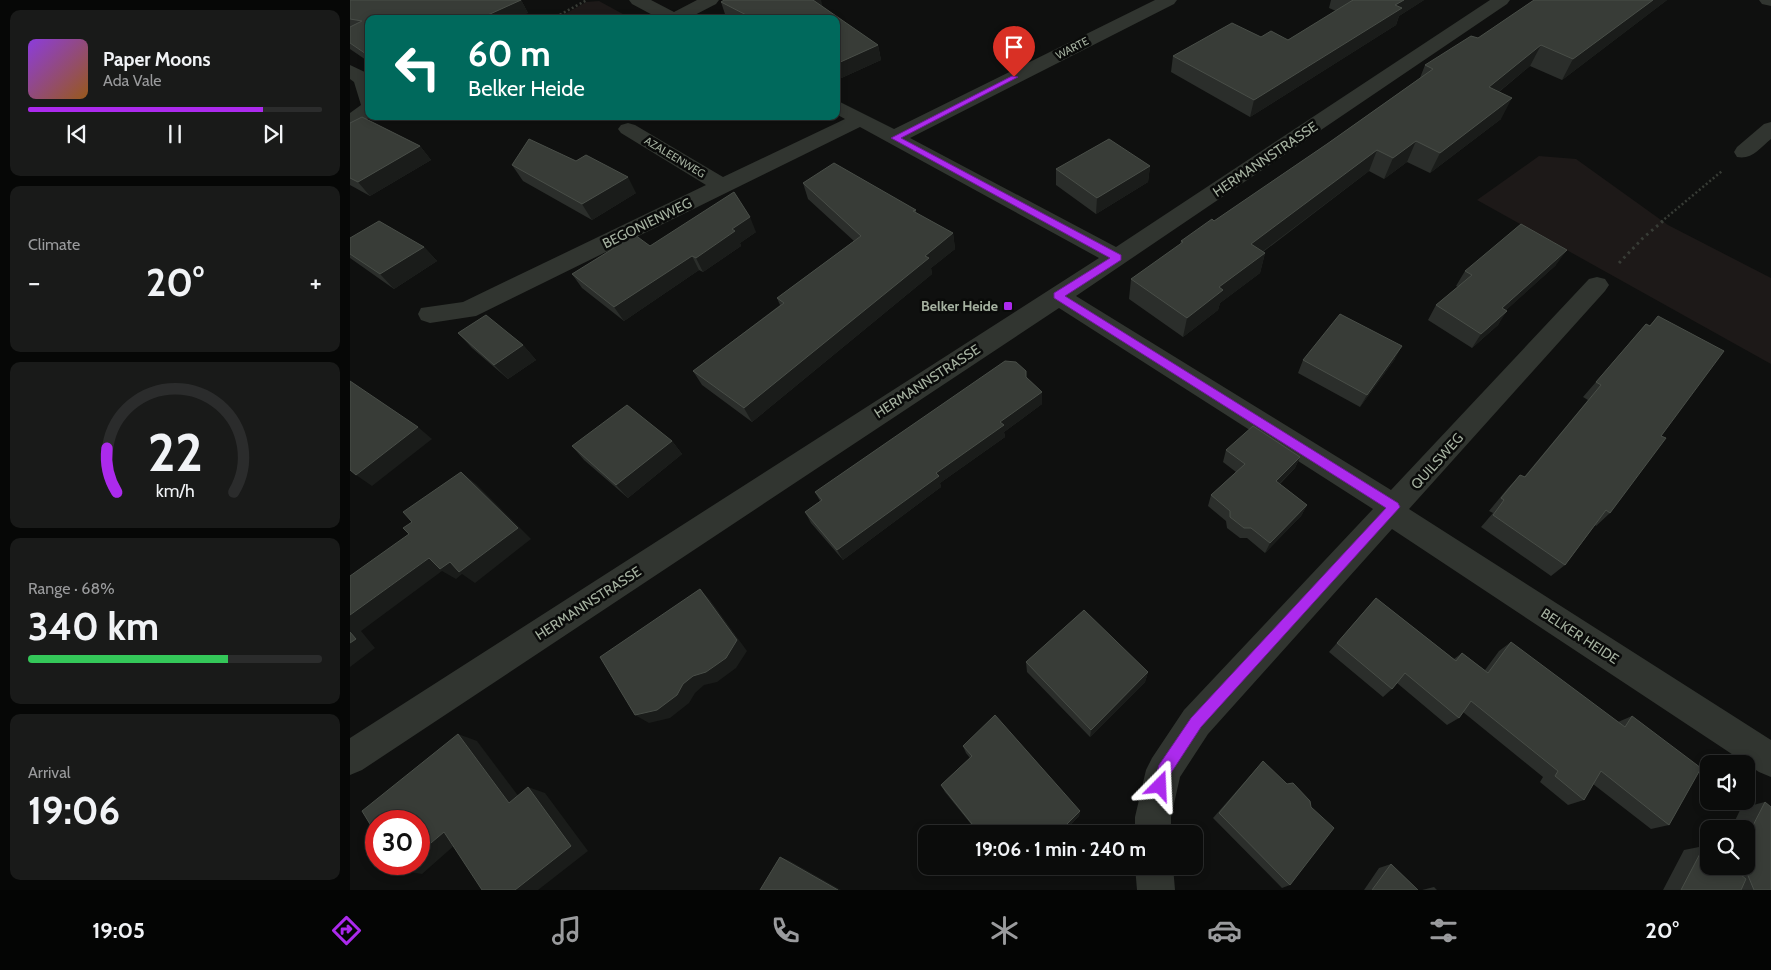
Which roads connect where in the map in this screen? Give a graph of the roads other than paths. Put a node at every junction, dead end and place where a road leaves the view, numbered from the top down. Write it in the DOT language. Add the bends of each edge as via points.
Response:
graph roads {
  1 [pos="638,0"];
  2 [pos="710,0"];
  3 [pos="1168,0"];
  4 [pos="1501,0"];
  5 [pos="666,15"];
  6 [pos="682,15"];
  7 [pos="350,71"];
  8 [pos="365,87"];
  9 [pos="840,108"];
  10 [pos="365,111"];
  11 [pos="860,119"];
  12 [pos="350,123"];
  13 [pos="1771,128"];
  14 [pos="628,129"];
  15 [pos="895,138"];
  16 [pos="1744,152"];
  17 [pos="722,186"];
  18 [pos="1117,258"];
  19 [pos="1597,285"];
  20 [pos="1058,296"];
  21 [pos="430,314"];
  22 [pos="1392,510"];
  23 [pos="350,758"];
  24 [pos="1771,760"];
  25 [pos="1153,825"];
  26 [pos="1155,875"];
  27 [pos="1156,890"];
  1 -- 5 [label="street"];
  2 -- 6 [label="street"];
  3 -- 15 [label="street, WARTE"];
  4 -- 18 [label="street, HERMANNSTRASSE"];
  7 -- 8 [label="street" via="363,80"];
  9 -- 11 [label="street"];
  10 -- 12 [label="street"];
  11 -- 15 [label="street"];
  11 -- 17 [label="street, BEGONIENWEG"];
  13 -- 16 [label="street"];
  14 -- 17 [label="street, AZALEENWEG"];
  15 -- 18 [label="street"];
  17 -- 21 [label="street, BEGONIENWEG" via="467,310"];
  18 -- 20 [label="street, HERMANNSTRASSE"];
  19 -- 22 [label="street, QUILSWEG"];
  20 -- 22 [label="street, BELKER HEIDE"];
  20 -- 23 [label="street, HERMANNSTRASSE"];
  22 -- 24 [label="street, BELKER HEIDE"];
  22 -- 25 [label="street, QUILSWEG" via="1196,722 1164,770"];
  26 -- 27 [label="street"];
}
